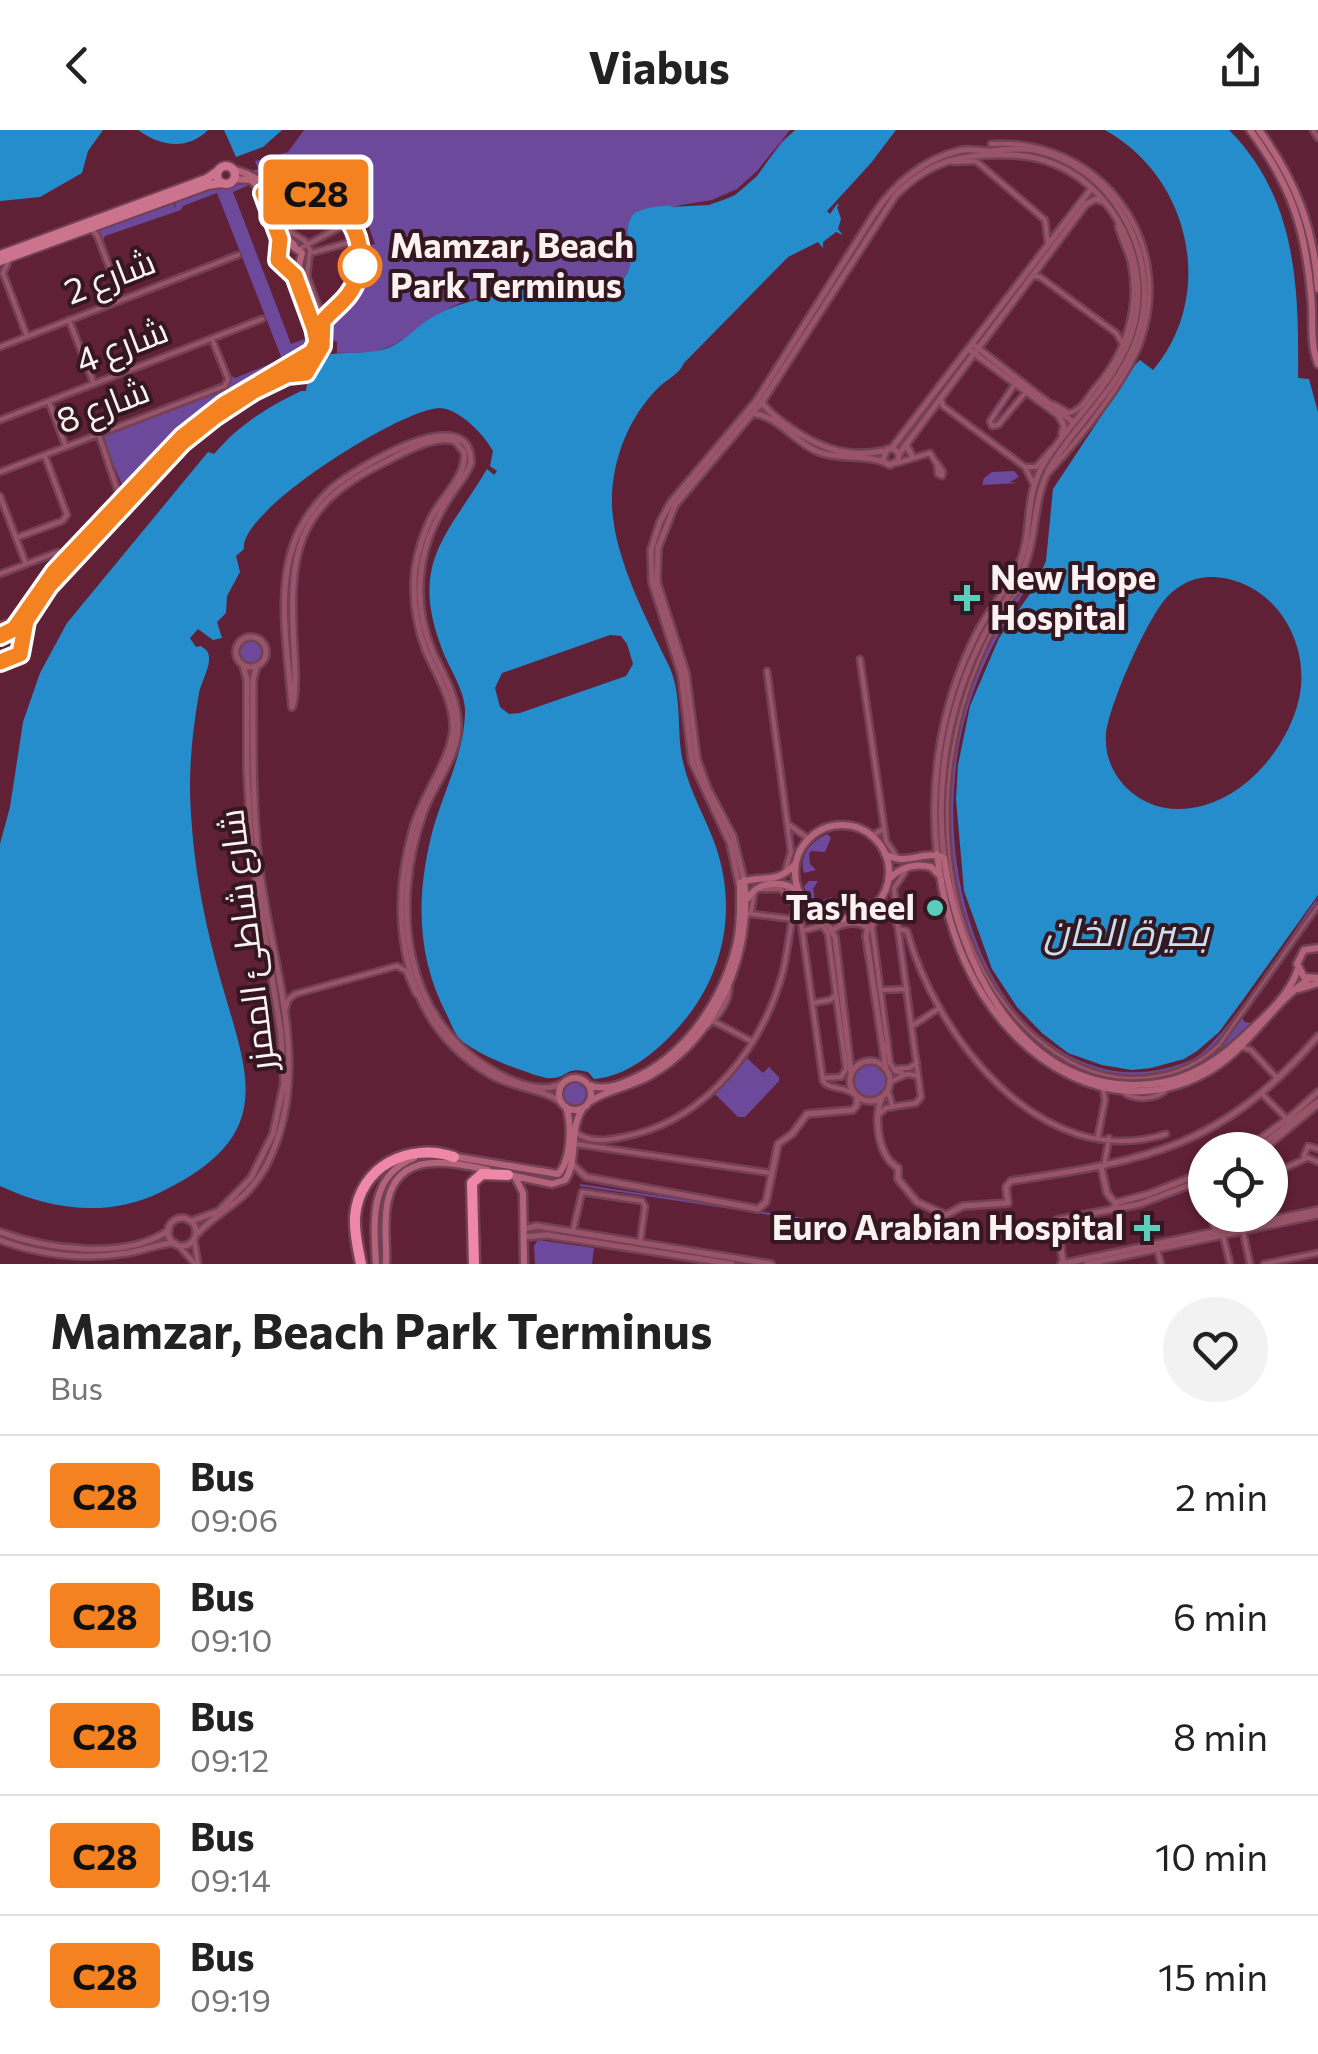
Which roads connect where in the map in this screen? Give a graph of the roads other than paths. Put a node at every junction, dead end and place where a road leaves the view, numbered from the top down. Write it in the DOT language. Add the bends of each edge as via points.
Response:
graph roads {
  1 [pos="1250,130"];
  2 [pos="1259,130"];
  3 [pos="1312,130"];
  4 [pos="1318,138"];
  5 [pos="988,148"];
  6 [pos="948,157"];
  7 [pos="218,172"];
  8 [pos="233,174"];
  9 [pos="1080,178"];
  10 [pos="222,183"];
  11 [pos="1096,187"];
  12 [pos="279,188"];
  13 [pos="266,192"];
  14 [pos="1083,199"];
  15 [pos="1106,203"];
  16 [pos="1119,221"];
  17 [pos="352,225"];
  18 [pos="87,229"];
  19 [pos="1051,236"];
  20 [pos="358,240"];
  21 [pos="300,247"];
  22 [pos="281,249"];
  23 [pos="1143,250"];
  24 [pos="312,254"];
  25 [pos="238,255"];
  26 [pos="3,258"];
  27 [pos="1141,258"];
  28 [pos="299,265"];
  29 [pos="1038,267"];
  30 [pos="289,269"];
  31 [pos="1030,276"];
  32 [pos="1047,282"];
  33 [pos="1147,289"];
  34 [pos="1318,290"];
  35 [pos="122,300"];
  36 [pos="327,316"];
  37 [pos="262,319"];
  38 [pos="69,320"];
  39 [pos="1130,326"];
  40 [pos="320,327"];
  41 [pos="1116,333"];
  42 [pos="27,336"];
  43 [pos="984,338"];
  44 [pos="212,339"];
  45 [pos="1123,344"];
  46 [pos="0,347"];
  47 [pos="973,348"];
  48 [pos="985,357"];
  49 [pos="302,359"];
  50 [pos="967,361"];
  51 [pos="1123,362"];
  52 [pos="291,364"];
  53 [pos="1318,364"];
  54 [pos="308,367"];
  55 [pos="294,374"];
  56 [pos="94,384"];
  57 [pos="1015,384"];
  58 [pos="942,394"];
  59 [pos="1029,394"];
  60 [pos="1094,394"];
  61 [pos="49,402"];
  62 [pos="762,402"];
  63 [pos="1048,402"];
  64 [pos="1002,405"];
  65 [pos="944,406"];
  66 [pos="931,408"];
  67 [pos="1009,410"];
  68 [pos="1082,413"];
  69 [pos="753,414"];
  70 [pos="1064,414"];
  71 [pos="0,420"];
  72 [pos="1074,422"];
  73 [pos="98,434"];
  74 [pos="906,441"];
  75 [pos="1056,446"];
  76 [pos="66,447"];
  77 [pos="889,449"];
  78 [pos="45,455"];
  79 [pos="912,456"];
  80 [pos="899,457"];
  81 [pos="883,460"];
  82 [pos="1026,468"];
  83 [pos="0,472"];
  84 [pos="117,483"];
  85 [pos="1034,485"];
  86 [pos="684,489"];
  87 [pos="134,490"];
  88 [pos="0,496"];
  89 [pos="121,504"];
  90 [pos="16,538"];
  91 [pos="64,562"];
  92 [pos="26,564"];
  93 [pos="419,564"];
  94 [pos="1019,571"];
  95 [pos="0,574"];
  96 [pos="1025,584"];
  97 [pos="3,632"];
  98 [pos="21,639"];
  99 [pos="2,659"];
  100 [pos="292,659"];
  101 [pos="860,659"];
  102 [pos="243,664"];
  103 [pos="258,665"];
  104 [pos="767,671"];
  105 [pos="786,816"];
  106 [pos="883,831"];
  107 [pos="870,836"];
  108 [pos="809,839"];
  109 [pos="880,845"];
  110 [pos="885,854"];
  111 [pos="940,856"];
  112 [pos="919,862"];
  113 [pos="796,864"];
  114 [pos="888,880"];
  115 [pos="742,882"];
  116 [pos="774,882"];
  117 [pos="941,883"];
  118 [pos="756,884"];
  119 [pos="798,896"];
  120 [pos="1318,906"];
  121 [pos="794,907"];
  122 [pos="811,908"];
  123 [pos="872,908"];
  124 [pos="746,912"];
  125 [pos="822,915"];
  126 [pos="893,916"];
  127 [pos="792,920"];
  128 [pos="800,922"];
  129 [pos="823,926"];
  130 [pos="866,927"];
  131 [pos="898,929"];
  132 [pos="833,930"];
  133 [pos="802,931"];
  134 [pos="900,937"];
  135 [pos="866,938"];
  136 [pos="910,944"];
  137 [pos="836,947"];
  138 [pos="1317,947"];
  139 [pos="875,950"];
  140 [pos="832,961"];
  141 [pos="1298,968"];
  142 [pos="728,980"];
  143 [pos="1315,980"];
  144 [pos="907,989"];
  145 [pos="884,991"];
  146 [pos="416,994"];
  147 [pos="836,995"];
  148 [pos="830,1000"];
  149 [pos="812,1003"];
  150 [pos="837,1003"];
  151 [pos="938,1010"];
  152 [pos="716,1019"];
  153 [pos="1260,1020"];
  154 [pos="912,1026"];
  155 [pos="700,1033"];
  156 [pos="1318,1036"];
  157 [pos="1252,1037"];
  158 [pos="753,1042"];
  159 [pos="888,1042"];
  160 [pos="288,1043"];
  161 [pos="1241,1047"];
  162 [pos="844,1050"];
  163 [pos="883,1056"];
  164 [pos="1040,1059"];
  165 [pos="851,1060"];
  166 [pos="917,1064"];
  167 [pos="1061,1066"];
  168 [pos="889,1069"];
  169 [pos="905,1073"];
  170 [pos="851,1074"];
  171 [pos="822,1076"];
  172 [pos="919,1076"];
  173 [pos="1278,1078"];
  174 [pos="890,1082"];
  175 [pos="563,1083"];
  176 [pos="588,1085"];
  177 [pos="836,1086"];
  178 [pos="1103,1088"];
  179 [pos="1117,1090"];
  180 [pos="888,1091"];
  181 [pos="1318,1092"];
  182 [pos="1261,1093"];
  183 [pos="855,1095"];
  184 [pos="882,1098"];
  185 [pos="1105,1100"];
  186 [pos="1316,1102"];
  187 [pos="564,1105"];
  188 [pos="586,1105"];
  189 [pos="897,1106"];
  190 [pos="878,1116"];
  191 [pos="1285,1122"];
  192 [pos="574,1130"];
  193 [pos="1271,1132"];
  194 [pos="1280,1132"];
  195 [pos="1166,1134"];
  196 [pos="1104,1137"];
  197 [pos="623,1144"];
  198 [pos="573,1147"];
  199 [pos="1318,1149"];
  200 [pos="454,1157"];
  201 [pos="1305,1159"];
  202 [pos="1318,1162"];
  203 [pos="1102,1166"];
  204 [pos="1288,1166"];
  205 [pos="568,1167"];
  206 [pos="771,1172"];
  207 [pos="511,1176"];
  208 [pos="1188,1182"];
  209 [pos="1188,1183"];
  210 [pos="1115,1206"];
  211 [pos="1318,1213"];
  212 [pos="1288,1219"];
  213 [pos="1288,1220"];
  214 [pos="192,1222"];
  215 [pos="169,1230"];
  216 [pos="0,1232"];
  217 [pos="573,1232"];
  218 [pos="1216,1232"];
  219 [pos="1238,1232"];
  220 [pos="1243,1232"];
  221 [pos="523,1233"];
  222 [pos="1223,1235"];
  223 [pos="195,1237"];
  224 [pos="0,1240"];
  225 [pos="640,1243"];
  226 [pos="176,1244"];
  227 [pos="1157,1249"];
  228 [pos="1318,1252"];
  229 [pos="1128,1259"];
  230 [pos="196,1264"];
  231 [pos="361,1264"];
  232 [pos="376,1264"];
  233 [pos="386,1264"];
  234 [pos="474,1264"];
  235 [pos="524,1264"];
  236 [pos="732,1264"];
  237 [pos="771,1264"];
  238 [pos="1063,1264"];
  239 [pos="1087,1264"];
  240 [pos="1161,1264"];
  241 [pos="1230,1264"];
  242 [pos="1250,1264"];
  243 [pos="1264,1264"];
  1 -- 53 [label="main road" via="1282,177 1300,220"];
  2 -- 34 [label="main road" via="1302,205"];
  3 -- 4 [label="street"];
  5 -- 6 [label="street"];
  5 -- 11 [label="street" via="1044,153 1075,166"];
  5 -- 23 [label="street" via="1035,146 1080,164 1116,197"];
  6 -- 9 [label="street" via="1023,155"];
  6 -- 19 [label="street" via="983,165 1044,219"];
  6 -- 62 [label="street" via="886,206"];
  6 -- 86 [label="street" via="908,176 883,201 757,400"];
  7 -- 8 [label="main road" via="225,166"];
  7 -- 10 [label="main road"];
  7 -- 26 [label="main road"];
  8 -- 10 [label="main road"];
  8 -- 13 [label="main road"];
  9 -- 11 [label="street"];
  9 -- 14 [label="street"];
  10 -- 18 [label="main road"];
  11 -- 14 [label="street"];
  11 -- 15 [label="street"];
  11 -- 27 [label="street" via="1128,223"];
  12 -- 13 [label="street"];
  12 -- 17 [label="street" via="319,193"];
  12 -- 21 [label="street" via="278,201"];
  13 -- 21 [label="main road" via="285,234"];
  13 -- 22 [label="main road"];
  14 -- 19 [label="street"];
  15 -- 16 [label="street"];
  15 -- 29 [label="street" via="1086,204"];
  16 -- 39 [label="street" via="1133,281"];
  16 -- 51 [label="street" via="1138,291"];
  17 -- 20 [label="street"];
  17 -- 21 [label="street"];
  18 -- 26 [label="main road"];
  18 -- 35 [label="street" via="97,236"];
  19 -- 47 [label="street"];
  20 -- 24 [label="street"];
  20 -- 36 [label="street" via="356,280"];
  21 -- 22 [label="main road"];
  21 -- 24 [label="street"];
  21 -- 28 [label="main road"];
  22 -- 30 [label="main road" via="278,260"];
  23 -- 27 [label="street"];
  23 -- 33 [label="street"];
  24 -- 36 [label="street" via="307,276"];
  25 -- 35 [label="street, شارع 2"];
  26 -- 42 [label="street"];
  27 -- 33 [label="street"];
  28 -- 30 [label="main road"];
  28 -- 40 [label="main road"];
  29 -- 31 [label="street"];
  29 -- 32 [label="street"];
  30 -- 49 [label="main road" via="316,334 314,349"];
  31 -- 32 [label="street"];
  31 -- 43 [label="street"];
  32 -- 41 [label="street"];
  33 -- 51 [label="street" via="1141,324"];
  35 -- 38 [label="street, شارع 2"];
  36 -- 40 [label="street"];
  37 -- 44 [label="street, شارع 4"];
  38 -- 42 [label="street, شارع 2"];
  38 -- 56 [label="street"];
  39 -- 41 [label="street"];
  39 -- 45 [label="street"];
  40 -- 54 [label="main road" via="322,346"];
  41 -- 45 [label="street"];
  42 -- 46 [label="street, شارع 2"];
  43 -- 47 [label="street"];
  43 -- 48 [label="street"];
  44 -- 56 [label="street, شارع 4"];
  44 -- 73 [label="street, شارع 8" via="228,379 224,386"];
  45 -- 51 [label="street"];
  47 -- 48 [label="street"];
  47 -- 50 [label="street"];
  47 -- 77 [label="street"];
  48 -- 50 [label="street"];
  48 -- 57 [label="street"];
  48 -- 63 [label="street"];
  49 -- 52 [label="main road"];
  49 -- 54 [label="main road"];
  50 -- 58 [label="street"];
  51 -- 60 [label="street"];
  51 -- 94 [label="street" via="1046,475"];
  52 -- 55 [label="main road"];
  52 -- 87 [label="main road" via="206,417"];
  54 -- 55 [label="main road" via="302,376"];
  55 -- 98 [label="main road" via="241,398 182,443 49,586"];
  56 -- 61 [label="street, شارع 4"];
  57 -- 59 [label="street"];
  57 -- 64 [label="street"];
  58 -- 65 [label="street"];
  58 -- 66 [label="street"];
  59 -- 67 [label="street"];
  59 -- 75 [label="street" via="1063,422"];
  60 -- 63 [label="street" via="1074,412"];
  60 -- 68 [label="street"];
  61 -- 71 [label="street, شارع 4"];
  61 -- 76 [label="street"];
  62 -- 69 [label="street"];
  62 -- 77 [label="street" via="820,447"];
  63 -- 70 [label="street"];
  64 -- 67 [label="street"];
  64 -- 67 [label="street" via="992,426"];
  65 -- 66 [label="street"];
  65 -- 82 [label="street"];
  66 -- 74 [label="street"];
  68 -- 70 [label="street"];
  68 -- 72 [label="street"];
  69 -- 81 [label="street" via="822,453"];
  69 -- 86 [label="street"];
  70 -- 72 [label="street"];
  72 -- 75 [label="street"];
  73 -- 76 [label="street, شارع 8"];
  73 -- 84 [label="street"];
  74 -- 79 [label="street"];
  74 -- 80 [label="street"];
  75 -- 82 [label="street"];
  75 -- 85 [label="street"];
  76 -- 78 [label="street, شارع 8"];
  77 -- 80 [label="street"];
  77 -- 81 [label="street"];
  78 -- 83 [label="street, شارع 8"];
  78 -- 90 [label="street" via="67,515"];
  79 -- 80 [label="street"];
  79 -- 80 [label="street" via="930,452 937,460 928,453"];
  80 -- 81 [label="street" via="890,466"];
  82 -- 85 [label="street"];
  84 -- 87 [label="street"];
  84 -- 89 [label="street"];
  85 -- 94 [label="street"];
  86 -- 115 [label="street" via="660,522 650,556 652,582 688,680 697,759 733,836"];
  87 -- 89 [label="main road"];
  88 -- 90 [label="street"];
  89 -- 91 [label="main road"];
  90 -- 92 [label="street"];
  91 -- 92 [label="street" via="58,552"];
  91 -- 97 [label="main road"];
  92 -- 95 [label="street"];
  93 -- 100 [label="street" via="432,523 471,463 468,446 454,435 437,435 359,469 304,522 286,590"];
  93 -- 146 [label="street" via="419,629 447,696 452,729 405,863 402,929"];
  93 -- 175 [label="street" via="424,628 458,723 411,862 407,907 414,968 437,1020 476,1060 526,1084"];
  94 -- 111 [label="street" via="978,646 954,713 942,784"];
  96 -- 120 [label="street" via="996,626 967,690 947,801 951,864 966,927 982,968 1014,1016 1054,1053 1097,1073 1147,1078 1185,1068 1218,1044"];
  97 -- 98 [label="main road"];
  98 -- 99 [label="main road" via="20,654"];
  100 -- 100 [label="street" via="293,708"];
  101 -- 106 [label="street"];
  102 -- 103 [label="street"];
  102 -- 103 [label="street" via="237,646 250,638 265,650"];
  102 -- 214 [label="street, شارع شاطئ الممزر" via="253,863 284,1083 275,1128 251,1178 219,1211"];
  103 -- 160 [label="street, شارع شاطئ الممزر" via="255,826"];
  104 -- 105 [label="street"];
  105 -- 108 [label="street"];
  105 -- 116 [label="street" via="791,858"];
  106 -- 107 [label="street"];
  106 -- 109 [label="street"];
  106 -- 112 [label="street" via="890,850"];
  107 -- 108 [label="main road" via="840,826"];
  107 -- 109 [label="main road"];
  108 -- 113 [label="main road"];
  109 -- 110 [label="main road"];
  110 -- 112 [label="main road"];
  110 -- 114 [label="main road"];
  111 -- 112 [label="main road"];
  111 -- 117 [label="main road"];
  111 -- 167 [label="main road" via="958,926 984,984 1020,1032"];
  112 -- 114 [label="main road"];
  112 -- 117 [label="main road" via="935,869"];
  112 -- 126 [label="street" via="897,880"];
  113 -- 116 [label="main road"];
  113 -- 119 [label="main road"];
  114 -- 123 [label="main road"];
  115 -- 118 [label="main road"];
  115 -- 124 [label="main road"];
  116 -- 118 [label="main road"];
  116 -- 119 [label="main road" via="790,885"];
  117 -- 164 [label="main road" via="976,984"];
  118 -- 124 [label="main road"];
  119 -- 121 [label="street"];
  119 -- 122 [label="main road"];
  119 -- 128 [label="street"];
  121 -- 124 [label="street" via="786,892 763,889"];
  121 -- 127 [label="street"];
  122 -- 125 [label="main road"];
  122 -- 129 [label="street"];
  123 -- 125 [label="main road" via="848,919"];
  123 -- 130 [label="street"];
  124 -- 127 [label="street"];
  124 -- 142 [label="main road"];
  124 -- 176 [label="main road" via="728,968 691,1035 646,1072 603,1088"];
  125 -- 132 [label="street"];
  126 -- 131 [label="street"];
  126 -- 139 [label="street" via="872,922"];
  127 -- 128 [label="street"];
  127 -- 158 [label="street" via="780,982"];
  128 -- 133 [label="street"];
  129 -- 133 [label="street"];
  129 -- 140 [label="street"];
  130 -- 132 [label="street"];
  130 -- 135 [label="street"];
  131 -- 134 [label="street"];
  131 -- 136 [label="street" via="906,930"];
  132 -- 137 [label="street"];
  133 -- 149 [label="street"];
  134 -- 136 [label="street"];
  134 -- 144 [label="street"];
  135 -- 139 [label="street"];
  135 -- 163 [label="street"];
  136 -- 151 [label="street"];
  137 -- 140 [label="street"];
  137 -- 165 [label="street"];
  138 -- 141 [label="main road" via="1300,953"];
  139 -- 145 [label="street"];
  140 -- 147 [label="street"];
  141 -- 143 [label="main road"];
  141 -- 153 [label="main road"];
  142 -- 152 [label="street" via="730,992"];
  142 -- 155 [label="main road"];
  143 -- 157 [label="main road" via="1294,992"];
  144 -- 145 [label="street"];
  144 -- 154 [label="street"];
  145 -- 159 [label="street"];
  146 -- 160 [label="street" via="406,970 394,966 293,996 286,1005"];
  146 -- 187 [label="street" via="442,1035 473,1064"];
  147 -- 148 [label="street"];
  147 -- 150 [label="street"];
  148 -- 149 [label="street"];
  148 -- 150 [label="street"];
  149 -- 171 [label="street"];
  150 -- 162 [label="street"];
  151 -- 154 [label="street"];
  151 -- 196 [label="street" via="1010,1096 1047,1119"];
  152 -- 155 [label="street"];
  152 -- 158 [label="street"];
  153 -- 157 [label="main road"];
  153 -- 167 [label="main road" via="1208,1066 1166,1082 1112,1083"];
  154 -- 166 [label="street"];
  155 -- 188 [label="main road" via="656,1073"];
  156 -- 173 [label="street"];
  157 -- 161 [label="main road"];
  158 -- 197 [label="street" via="694,1105"];
  159 -- 163 [label="street"];
  159 -- 168 [label="street"];
  160 -- 223 [label="street, شارع شاطئ الممزر" via="288,1097 271,1154 240,1200"];
  161 -- 173 [label="street"];
  161 -- 179 [label="main road" via="1168,1088"];
  162 -- 165 [label="street"];
  162 -- 171 [label="street" via="844,1075"];
  163 -- 168 [label="street"];
  164 -- 167 [label="main road"];
  164 -- 178 [label="main road"];
  165 -- 170 [label="street"];
  166 -- 168 [label="street"];
  166 -- 169 [label="street"];
  166 -- 172 [label="street"];
  168 -- 169 [label="street"];
  168 -- 170 [label="street" via="868,1061"];
  168 -- 174 [label="street"];
  169 -- 172 [label="street"];
  169 -- 174 [label="street"];
  170 -- 177 [label="street"];
  170 -- 183 [label="street"];
  171 -- 177 [label="street"];
  172 -- 189 [label="street" via="920,1100"];
  173 -- 182 [label="street"];
  174 -- 180 [label="street"];
  175 -- 176 [label="main road" via="576,1078"];
  175 -- 187 [label="main road"];
  176 -- 188 [label="main road"];
  177 -- 183 [label="street"];
  178 -- 179 [label="main road"];
  178 -- 185 [label="street"];
  179 -- 185 [label="street"];
  180 -- 184 [label="street"];
  180 -- 189 [label="street" via="889,1103"];
  181 -- 186 [label="street"];
  182 -- 191 [label="street"];
  182 -- 203 [label="street" via="1189,1141"];
  183 -- 184 [label="street" via="869,1102"];
  183 -- 206 [label="street" via="853,1110 805,1116 776,1146"];
  184 -- 190 [label="street"];
  185 -- 196 [label="street"];
  186 -- 191 [label="street"];
  186 -- 194 [label="street"];
  187 -- 188 [label="main road"];
  187 -- 205 [label="main road"];
  188 -- 192 [label="main road"];
  189 -- 190 [label="street"];
  190 -- 203 [label="street" via="882,1150 898,1168 897,1178 917,1202 943,1215 1008,1203 1011,1182"];
  191 -- 193 [label="street"];
  192 -- 197 [label="street"];
  192 -- 198 [label="main road"];
  195 -- 196 [label="street"];
  196 -- 203 [label="street"];
  197 -- 198 [label="street"];
  197 -- 206 [label="street" via="632,1151"];
  198 -- 205 [label="main road"];
  199 -- 201 [label="street" via="1307,1147"];
  200 -- 205 [label="main road" via="551,1176"];
  200 -- 231 [label="highway" via="409,1153 372,1175 355,1215"];
  200 -- 232 [label="main road" via="412,1158 386,1178 375,1204"];
  201 -- 202 [label="street"];
  201 -- 204 [label="street"];
  203 -- 210 [label="street"];
  205 -- 206 [label="street" via="586,1178 756,1209 766,1202"];
  205 -- 207 [label="main road" via="557,1184"];
  207 -- 221 [label="main road" via="522,1190"];
  207 -- 233 [label="main road" via="441,1161 408,1171 388,1197"];
  207 -- 234 [label="highway" via="482,1174 472,1183"];
  208 -- 210 [label="street"];
  209 -- 210 [label="street"];
  210 -- 238 [label="street" via="1058,1220"];
  211 -- 212 [label="street"];
  211 -- 213 [label="street"];
  214 -- 215 [label="street" via="176,1220"];
  214 -- 223 [label="street"];
  215 -- 216 [label="street" via="98,1249 50,1246"];
  215 -- 226 [label="street"];
  217 -- 221 [label="street" via="538,1226"];
  217 -- 225 [label="street"];
  217 -- 225 [label="street" via="584,1191 644,1202"];
  218 -- 238 [label="street"];
  219 -- 222 [label="street"];
  220 -- 242 [label="street"];
  221 -- 235 [label="main road"];
  221 -- 236 [label="street"];
  222 -- 227 [label="street"];
  222 -- 241 [label="street"];
  223 -- 226 [label="street"];
  223 -- 230 [label="street"];
  224 -- 226 [label="street" via="83,1257"];
  225 -- 237 [label="street"];
  226 -- 230 [label="street"];
  227 -- 229 [label="street"];
  227 -- 240 [label="street"];
  228 -- 243 [label="street"];
  229 -- 239 [label="street"];
}
